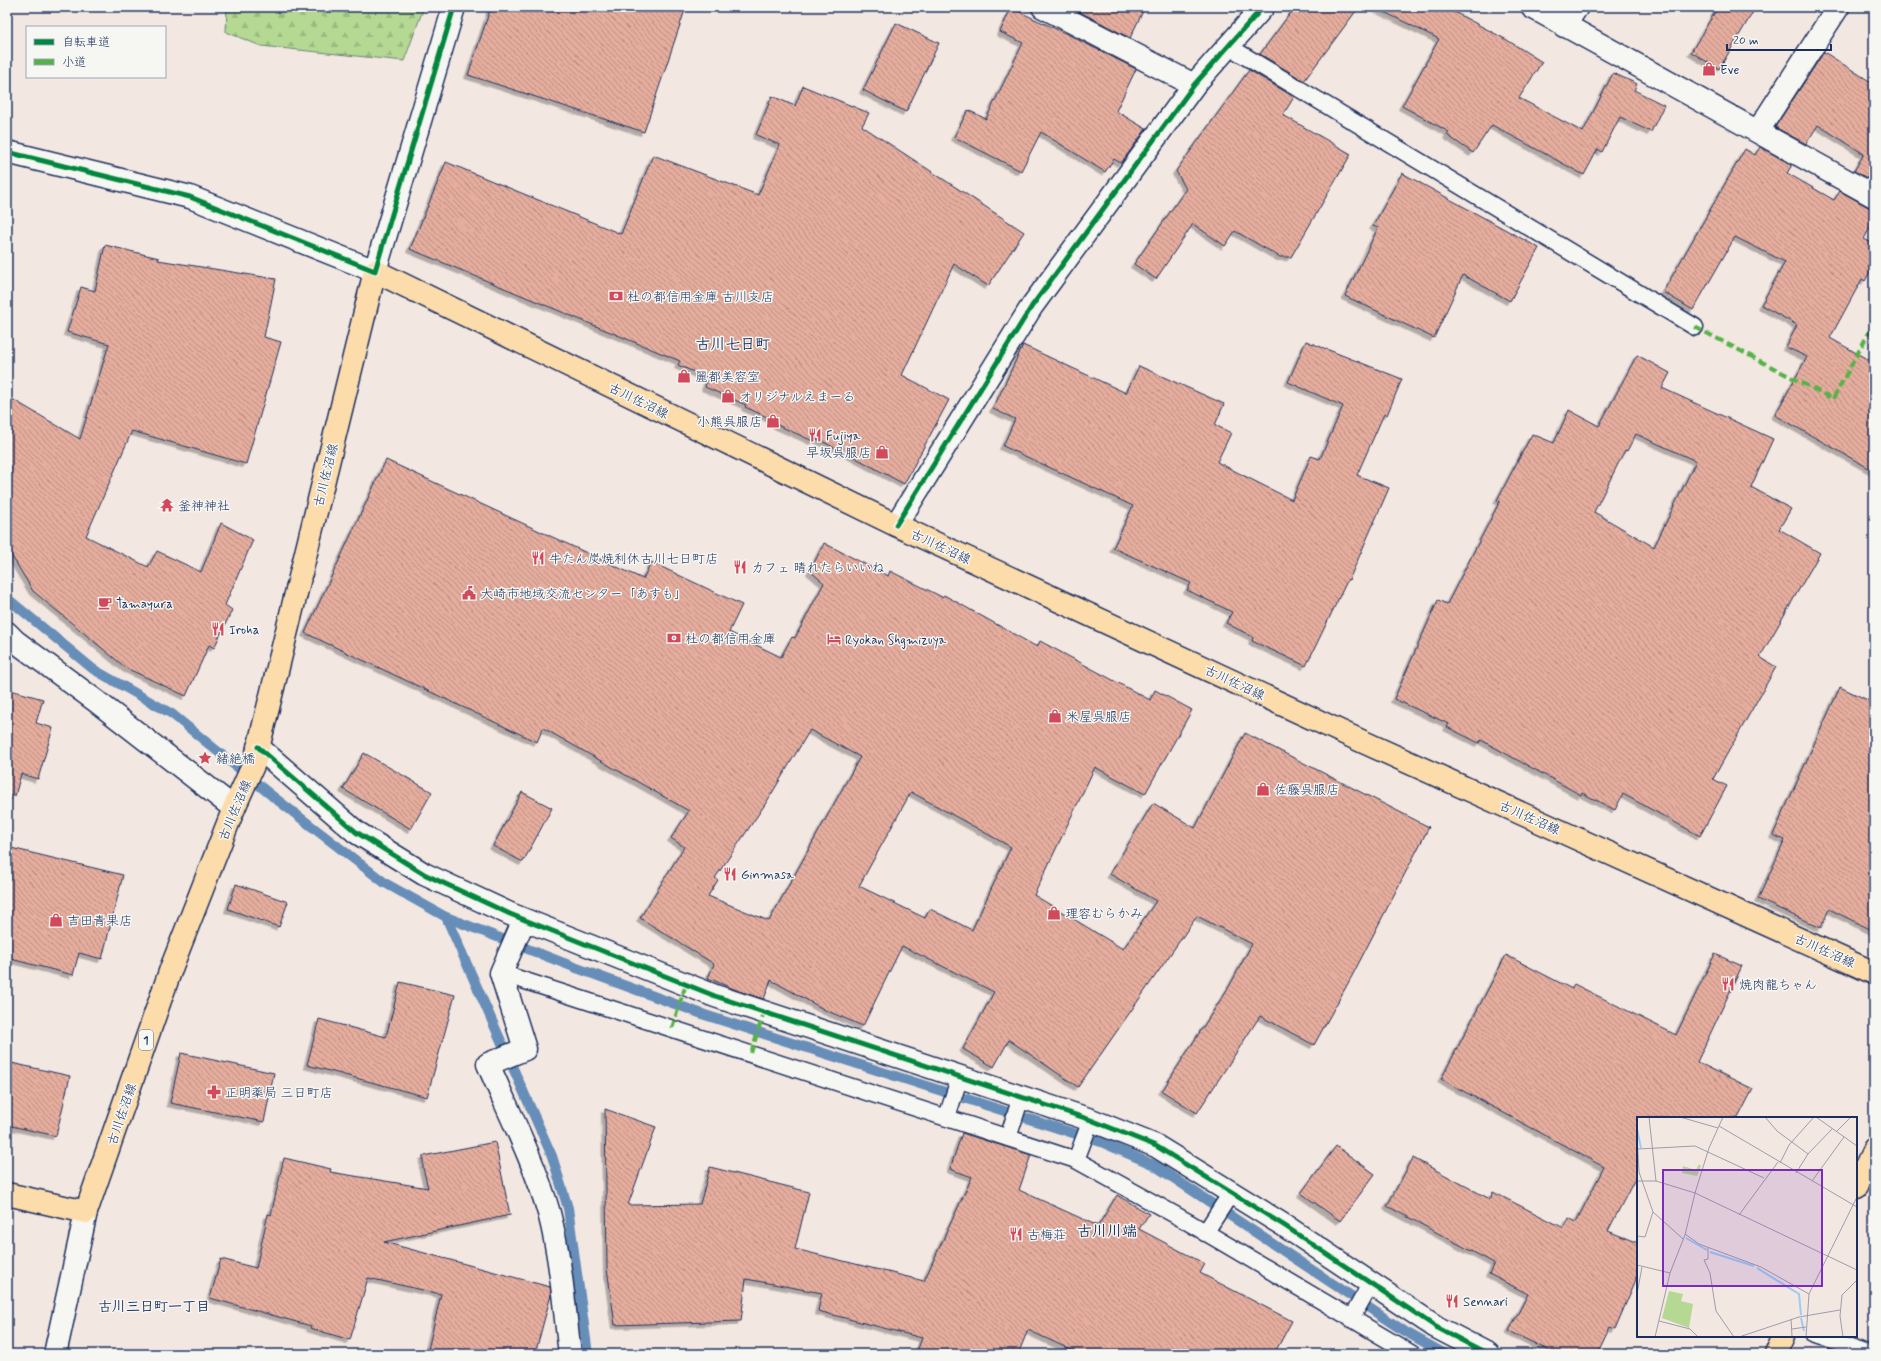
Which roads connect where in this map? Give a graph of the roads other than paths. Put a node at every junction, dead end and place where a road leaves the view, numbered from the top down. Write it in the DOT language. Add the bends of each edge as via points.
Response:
graph roads {
  1 [pos="454,7"];
  2 [pos="1043,7"];
  3 [pos="1263,7"];
  4 [pos="1532,7"];
  5 [pos="1577,7"];
  6 [pos="1838,7"];
  7 [pos="1564,26"];
  8 [pos="1228,46"];
  9 [pos="1194,85"];
  10 [pos="1758,131"];
  11 [pos="7,152"];
  12 [pos="1874,196"];
  13 [pos="375,270"];
  14 [pos="1695,327"];
  15 [pos="896,525"];
  16 [pos="7,633"];
  17 [pos="257,754"];
  18 [pos="238,801"];
  19 [pos="513,947"];
  20 [pos="1874,973"];
  21 [pos="960,1076"];
  22 [pos="1021,1097"];
  23 [pos="947,1117"];
  24 [pos="1091,1120"];
  25 [pos="1008,1138"];
  26 [pos="1874,1149"];
  27 [pos="1076,1160"];
  28 [pos="1857,1185"];
  29 [pos="1231,1193"];
  30 [pos="7,1194"];
  31 [pos="86,1212"];
  32 [pos="1205,1233"];
  33 [pos="1371,1283"];
  34 [pos="1351,1319"];
  35 [pos="1785,1337"];
  36 [pos="1820,1337"];
  37 [pos="55,1354"];
  38 [pos="570,1354"];
  39 [pos="1412,1354"];
  40 [pos="1488,1354"];
  41 [pos="1777,1354"];
  42 [pos="1872,1354"];
  1 -- 13 [label="street"];
  2 -- 9 [label="street"];
  3 -- 8 [label="street"];
  4 -- 7 [label="street"];
  5 -- 7 [label="street"];
  6 -- 10 [label="street"];
  7 -- 10 [label="street"];
  8 -- 9 [label="street"];
  8 -- 14 [label="lane"];
  9 -- 15 [label="street" via="1032,306"];
  10 -- 12 [label="street"];
  11 -- 13 [label="street" via="190,197"];
  13 -- 15 [label="main road, 古川佐沼線"];
  13 -- 17 [label="main road, 古川佐沼線 / 1"];
  15 -- 20 [label="main road, 古川佐沼線" via="1358,740"];
  16 -- 18 [label="street" via="96,701"];
  17 -- 18 [label="main road, 古川佐沼線 / 1"];
  17 -- 19 [label="street" via="356,832 424,874"];
  18 -- 31 [label="main road, 古川佐沼線 / 1" via="172,966"];
  19 -- 21 [label="street" via="716,996"];
  19 -- 23 [label="lane"];
  19 -- 38 [label="street" via="525,1049 488,1064 536,1174 549,1214 558,1259"];
  21 -- 22 [label="street"];
  21 -- 23 [label="lane"];
  22 -- 24 [label="street"];
  22 -- 25 [label="lane"];
  23 -- 25 [label="lane"];
  24 -- 27 [label="lane"];
  24 -- 29 [label="street" via="1156,1146"];
  25 -- 27 [label="lane"];
  26 -- 28 [label="main road"];
  27 -- 32 [label="lane"];
  29 -- 32 [label="lane"];
  29 -- 33 [label="street"];
  30 -- 31 [label="main road"];
  31 -- 37 [label="street"];
  32 -- 34 [label="lane"];
  33 -- 34 [label="lane"];
  33 -- 40 [label="street" via="1436,1327"];
  34 -- 39 [label="lane"];
  35 -- 41 [label="main road"];
  36 -- 42 [label="lane"];
}
